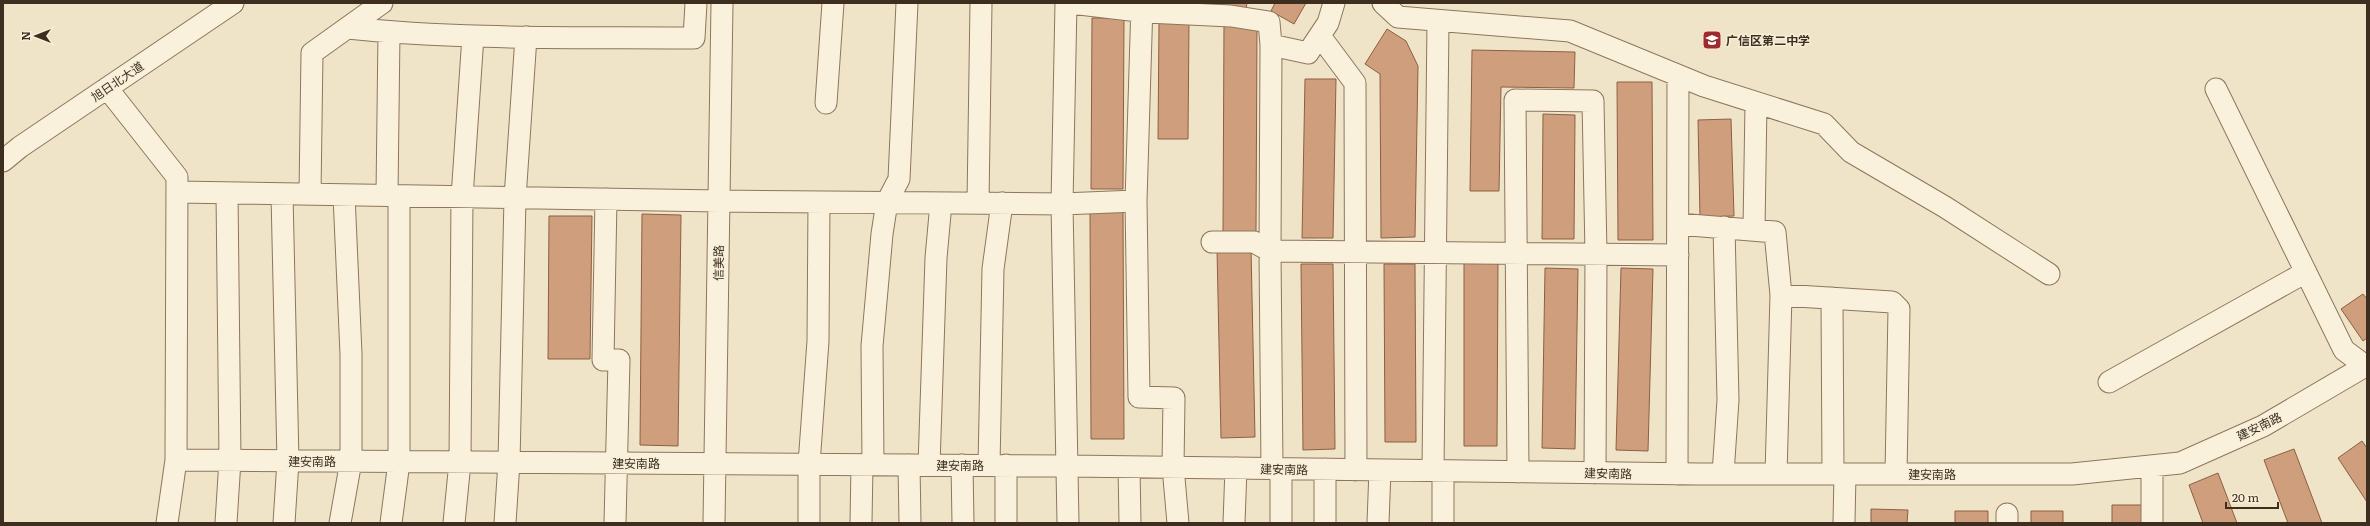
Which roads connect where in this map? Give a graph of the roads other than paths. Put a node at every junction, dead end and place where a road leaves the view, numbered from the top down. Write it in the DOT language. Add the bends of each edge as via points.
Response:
graph roads {
  1 [pos="233,3"];
  2 [pos="382,3"];
  3 [pos="696,3"];
  4 [pos="722,3"];
  5 [pos="833,3"];
  6 [pos="907,3"];
  7 [pos="980,3"];
  8 [pos="1066,3"];
  9 [pos="1070,3"];
  10 [pos="1334,3"];
  11 [pos="1383,3"];
  12 [pos="1142,7"];
  13 [pos="1438,21"];
  14 [pos="348,28"];
  15 [pos="389,32"];
  16 [pos="473,36"];
  17 [pos="1320,36"];
  18 [pos="526,37"];
  19 [pos="1271,45"];
  20 [pos="1678,76"];
  21 [pos="107,88"];
  22 [pos="2216,89"];
  23 [pos="826,103"];
  24 [pos="1756,103"];
  25 [pos="3,161"];
  26 [pos="177,192"];
  27 [pos="227,193"];
  28 [pos="282,194"];
  29 [pos="310,194"];
  30 [pos="344,195"];
  31 [pos="393,196"];
  32 [pos="462,197"];
  33 [pos="516,198"];
  34 [pos="606,199"];
  35 [pos="719,201"];
  36 [pos="1136,201"];
  37 [pos="820,202"];
  38 [pos="887,202"];
  39 [pos="941,203"];
  40 [pos="978,203"];
  41 [pos="1002,203"];
  42 [pos="1062,204"];
  43 [pos="1678,224"];
  44 [pos="1724,227"];
  45 [pos="1754,229"];
  46 [pos="1212,242"];
  47 [pos="1270,251"];
  48 [pos="1355,251"];
  49 [pos="1435,252"];
  50 [pos="1518,253"];
  51 [pos="1596,254"];
  52 [pos="1678,255"];
  53 [pos="2306,272"];
  54 [pos="2049,274"];
  55 [pos="1781,295"];
  56 [pos="1832,298"];
  57 [pos="2367,366"];
  58 [pos="2110,382"];
  59 [pos="176,460"];
  60 [pos="230,460"];
  61 [pos="288,461"];
  62 [pos="350,461"];
  63 [pos="398,462"];
  64 [pos="460,462"];
  65 [pos="509,462"];
  66 [pos="616,463"];
  67 [pos="715,464"];
  68 [pos="809,464"];
  69 [pos="867,465"];
  70 [pos="919,465"];
  71 [pos="962,466"];
  72 [pos="998,466"];
  73 [pos="1068,466"];
  74 [pos="2152,466"];
  75 [pos="1129,467"];
  76 [pos="1173,467"];
  77 [pos="1236,468"];
  78 [pos="1276,469"];
  79 [pos="1325,469"];
  80 [pos="1356,470"];
  81 [pos="1380,470"];
  82 [pos="1438,471"];
  83 [pos="1518,472"];
  84 [pos="1595,473"];
  85 [pos="1677,474"];
  86 [pos="1723,474"];
  87 [pos="1776,474"];
  88 [pos="1839,474"];
  89 [pos="1896,474"];
  90 [pos="167,523"];
  91 [pos="226,523"];
  92 [pos="284,523"];
  93 [pos="340,523"];
  94 [pos="391,523"];
  95 [pos="454,523"];
  96 [pos="505,523"];
  97 [pos="614,523"];
  98 [pos="714,523"];
  99 [pos="809,523"];
  100 [pos="861,523"];
  101 [pos="910,523"];
  102 [pos="963,523"];
  103 [pos="1006,523"];
  104 [pos="1068,523"];
  105 [pos="1130,523"];
  106 [pos="1178,523"];
  107 [pos="1234,523"];
  108 [pos="1282,523"];
  109 [pos="1325,523"];
  110 [pos="1378,523"];
  111 [pos="1442,523"];
  112 [pos="1844,523"];
  113 [pos="2152,523"];
  1 -- 21 [label="street, 旭日北大道"];
  2 -- 14 [label="street"];
  3 -- 18 [label="street" via="694,38"];
  4 -- 35 [label="street, 信美路"];
  5 -- 23 [label="street"];
  6 -- 38 [label="street" via="899,179"];
  7 -- 40 [label="street"];
  8 -- 42 [label="street"];
  9 -- 12 [label="street"];
  10 -- 17 [label="street" via="1328,23"];
  11 -- 13 [label="street" via="1398,17"];
  12 -- 19 [label="street" via="1269,22"];
  12 -- 36 [label="street"];
  13 -- 20 [label="street" via="1570,31"];
  13 -- 49 [label="street"];
  14 -- 15 [label="street"];
  14 -- 29 [label="street" via="312,53"];
  15 -- 16 [label="street"];
  15 -- 31 [label="street"];
  16 -- 18 [label="street"];
  16 -- 32 [label="street"];
  17 -- 19 [label="street" via="1308,53"];
  17 -- 48 [label="street" via="1355,83"];
  18 -- 33 [label="street"];
  19 -- 47 [label="street"];
  20 -- 24 [label="street"];
  20 -- 43 [label="street"];
  21 -- 25 [label="street, 旭日北大道"];
  21 -- 26 [label="street" via="177,177"];
  22 -- 53 [label="street"];
  24 -- 45 [label="street"];
  24 -- 54 [label="street" via="1824,124 1851,152"];
  26 -- 27 [label="street"];
  26 -- 59 [label="street"];
  27 -- 28 [label="street"];
  27 -- 60 [label="street"];
  28 -- 29 [label="street"];
  28 -- 61 [label="street"];
  29 -- 30 [label="street"];
  30 -- 31 [label="street"];
  30 -- 62 [label="street" via="350,354"];
  31 -- 32 [label="street"];
  31 -- 63 [label="street"];
  32 -- 33 [label="street"];
  32 -- 64 [label="street"];
  33 -- 34 [label="street"];
  33 -- 65 [label="street"];
  34 -- 35 [label="street"];
  34 -- 66 [label="street" via="603,360 619,360"];
  35 -- 37 [label="street"];
  35 -- 67 [label="street, 信美路"];
  36 -- 42 [label="street"];
  36 -- 76 [label="street" via="1139,397 1174,398"];
  37 -- 38 [label="street"];
  37 -- 68 [label="street" via="818,341"];
  38 -- 39 [label="street"];
  38 -- 69 [label="street" via="872,346"];
  39 -- 40 [label="street"];
  39 -- 70 [label="street"];
  40 -- 41 [label="street"];
  41 -- 42 [label="street"];
  41 -- 72 [label="street" via="993,269"];
  42 -- 73 [label="street"];
  43 -- 44 [label="street"];
  43 -- 52 [label="street"];
  44 -- 45 [label="street"];
  44 -- 86 [label="street" via="1728,400"];
  45 -- 55 [label="street" via="1775,232"];
  46 -- 47 [label="street" via="1254,242"];
  47 -- 48 [label="street"];
  47 -- 78 [label="street"];
  48 -- 49 [label="street"];
  48 -- 80 [label="street"];
  49 -- 50 [label="street"];
  49 -- 82 [label="street"];
  50 -- 51 [label="street"];
  50 -- 51 [label="street" via="1515,100 1593,101"];
  50 -- 83 [label="street"];
  51 -- 52 [label="street"];
  51 -- 84 [label="street"];
  52 -- 85 [label="street"];
  53 -- 57 [label="street" via="2344,350"];
  53 -- 58 [label="street"];
  55 -- 56 [label="street"];
  55 -- 87 [label="street"];
  56 -- 88 [label="street"];
  56 -- 89 [label="street" via="1892,302 1899,309"];
  57 -- 74 [label="street, 建安南路" via="2263,426 2180,463"];
  59 -- 60 [label="street, 建安南路"];
  59 -- 90 [label="street"];
  60 -- 61 [label="street, 建安南路"];
  60 -- 91 [label="street"];
  61 -- 62 [label="street, 建安南路"];
  61 -- 92 [label="street"];
  62 -- 63 [label="street, 建安南路"];
  62 -- 93 [label="street"];
  63 -- 64 [label="street, 建安南路"];
  63 -- 94 [label="street"];
  64 -- 65 [label="street, 建安南路"];
  64 -- 95 [label="street"];
  65 -- 66 [label="street, 建安南路"];
  65 -- 96 [label="street"];
  66 -- 67 [label="street, 建安南路"];
  66 -- 97 [label="street"];
  67 -- 68 [label="street, 建安南路"];
  67 -- 98 [label="street, 信美路"];
  68 -- 69 [label="street, 建安南路"];
  68 -- 99 [label="street"];
  69 -- 70 [label="street, 建安南路"];
  69 -- 100 [label="street"];
  70 -- 71 [label="street, 建安南路"];
  70 -- 101 [label="street"];
  71 -- 72 [label="street, 建安南路"];
  71 -- 102 [label="street"];
  72 -- 73 [label="street, 建安南路"];
  72 -- 103 [label="street"];
  73 -- 75 [label="street, 建安南路"];
  73 -- 104 [label="street"];
  74 -- 89 [label="street, 建安南路" via="2072,474"];
  74 -- 113 [label="street"];
  75 -- 76 [label="street, 建安南路"];
  75 -- 105 [label="street"];
  76 -- 77 [label="street, 建安南路"];
  76 -- 106 [label="street"];
  77 -- 78 [label="street, 建安南路"];
  77 -- 107 [label="street"];
  78 -- 79 [label="street, 建安南路"];
  78 -- 108 [label="street"];
  79 -- 80 [label="street, 建安南路"];
  79 -- 109 [label="street"];
  80 -- 81 [label="street, 建安南路"];
  81 -- 82 [label="street, 建安南路"];
  81 -- 110 [label="street"];
  82 -- 83 [label="street, 建安南路"];
  82 -- 111 [label="street"];
  83 -- 84 [label="street, 建安南路"];
  84 -- 85 [label="street, 建安南路"];
  85 -- 86 [label="street, 建安南路"];
  86 -- 87 [label="street, 建安南路"];
  87 -- 88 [label="street, 建安南路"];
  88 -- 89 [label="street, 建安南路"];
  88 -- 112 [label="street"];
}
